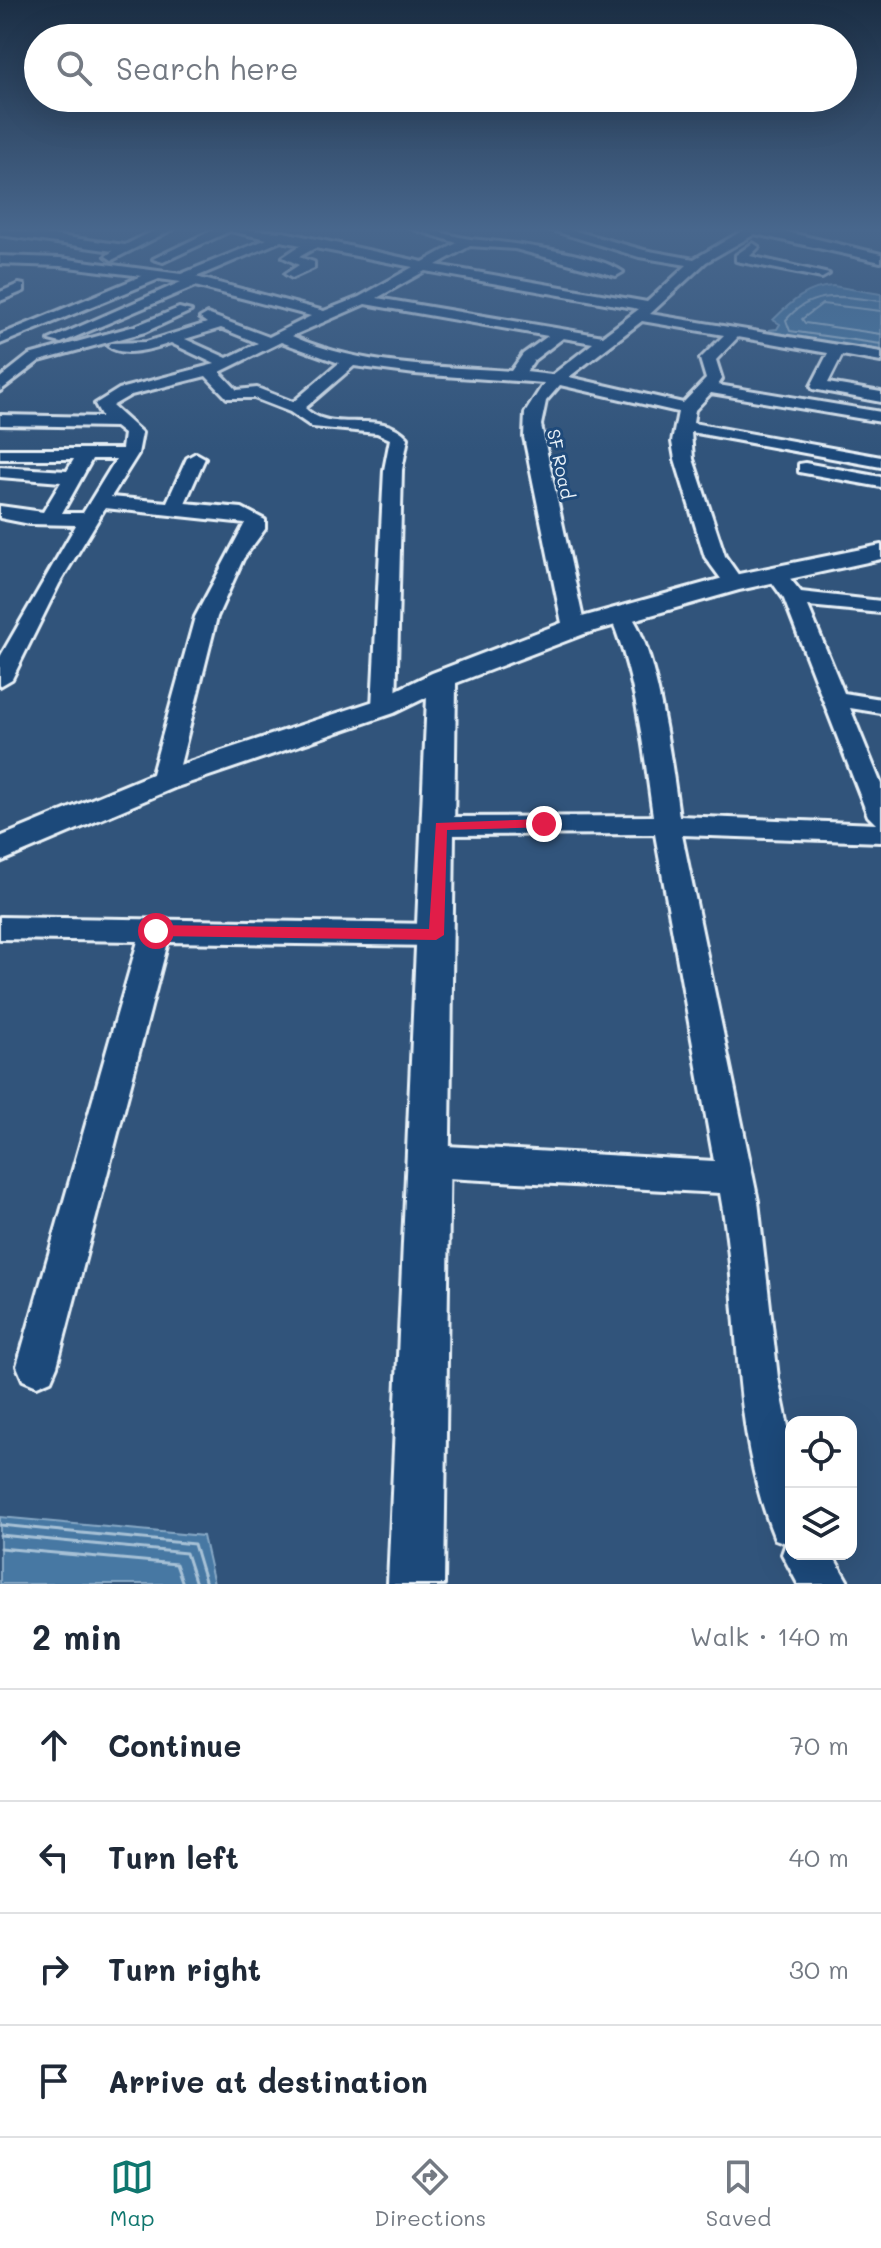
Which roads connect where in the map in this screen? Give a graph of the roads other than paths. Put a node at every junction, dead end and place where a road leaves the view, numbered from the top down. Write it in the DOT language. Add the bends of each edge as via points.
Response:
graph roads {
  1 [pos="83,302"];
  2 [pos="146,302"];
  3 [pos="151,302"];
  4 [pos="273,302"];
  5 [pos="359,302"];
  6 [pos="393,302"];
  7 [pos="478,302"];
  8 [pos="599,302"];
  9 [pos="655,302"];
  10 [pos="471,307"];
  11 [pos="184,311"];
  12 [pos="644,312"];
  13 [pos="323,315"];
  14 [pos="223,323"];
  15 [pos="561,333"];
  16 [pos="734,333"];
  17 [pos="171,338"];
  18 [pos="0,340"];
  19 [pos="275,340"];
  20 [pos="99,341"];
  21 [pos="605,341"];
  22 [pos="0,349"];
  23 [pos="837,349"];
  24 [pos="30,357"];
  25 [pos="881,357"];
  26 [pos="352,360"];
  27 [pos="227,364"];
  28 [pos="210,371"];
  29 [pos="515,377"];
  30 [pos="556,380"];
  31 [pos="0,386"];
  32 [pos="707,388"];
  33 [pos="881,397"];
  34 [pos="296,408"];
  35 [pos="881,417"];
  36 [pos="685,418"];
  37 [pos="0,420"];
  38 [pos="121,422"];
  39 [pos="0,454"];
  40 [pos="86,454"];
  41 [pos="129,454"];
  42 [pos="196,458"];
  43 [pos="880,460"];
  44 [pos="805,468"];
  45 [pos="0,472"];
  46 [pos="72,477"];
  47 [pos="881,482"];
  48 [pos="173,509"];
  49 [pos="96,511"];
  50 [pos="0,512"];
  51 [pos="49,519"];
  52 [pos="881,552"];
  53 [pos="776,574"];
  54 [pos="734,583"];
  55 [pos="794,598"];
  56 [pos="881,607"];
  57 [pos="620,613"];
  58 [pos="574,628"];
  59 [pos="0,679"];
  60 [pos="442,679"];
  61 [pos="834,698"];
  62 [pos="881,706"];
  63 [pos="384,707"];
  64 [pos="163,781"];
  65 [pos="881,816"];
  66 [pos="666,825"];
  67 [pos="440,826"];
  68 [pos="881,833"];
  69 [pos="0,850"];
  70 [pos="0,928"];
  71 [pos="156,931"];
  72 [pos="436,935"];
  73 [pos="428,1161"];
  74 [pos="736,1178"];
  75 [pos="37,1366"];
  76 [pos="785,1502"];
  77 [pos="802,1560"];
  78 [pos="806,1560"];
  79 [pos="416,1584"];
  80 [pos="804,1584"];
  81 [pos="826,1584"];
  1 -- 18 [label="street"];
  2 -- 24 [label="street" via="67,334"];
  3 -- 11 [label="street"];
  4 -- 13 [label="street"];
  5 -- 13 [label="street"];
  6 -- 10 [label="street"];
  7 -- 10 [label="street"];
  8 -- 12 [label="street"];
  9 -- 12 [label="street, SF Road"];
  10 -- 15 [label="street"];
  11 -- 14 [label="street"];
  11 -- 20 [label="street"];
  12 -- 16 [label="street"];
  12 -- 21 [label="street, SF Road"];
  13 -- 19 [label="street"];
  14 -- 17 [label="street"];
  14 -- 19 [label="street"];
  15 -- 21 [label="street"];
  15 -- 29 [label="street" via="528,357"];
  16 -- 23 [label="street"];
  16 -- 32 [label="street" via="708,359 714,379"];
  17 -- 20 [label="street" via="129,348"];
  17 -- 27 [label="street"];
  19 -- 26 [label="street"];
  19 -- 27 [label="street"];
  20 -- 24 [label="street"];
  21 -- 30 [label="street, SF Road"];
  22 -- 24 [label="street"];
  23 -- 25 [label="street"];
  23 -- 33 [label="street" via="819,386"];
  24 -- 31 [label="street"];
  26 -- 29 [label="street"];
  26 -- 34 [label="street"];
  27 -- 28 [label="street"];
  28 -- 34 [label="street" via="233,395 257,393"];
  28 -- 38 [label="street" via="111,397 104,410"];
  29 -- 30 [label="street"];
  30 -- 36 [label="street"];
  30 -- 58 [label="street, SF Road" via="538,400 532,427 548,492 558,571"];
  32 -- 35 [label="street"];
  32 -- 36 [label="street"];
  34 -- 63 [label="street" via="320,423 385,430 399,438 393,470"];
  36 -- 43 [label="street"];
  36 -- 54 [label="street" via="684,459 715,557"];
  37 -- 38 [label="street"];
  38 -- 41 [label="street" via="133,433"];
  39 -- 40 [label="street"];
  40 -- 41 [label="street"];
  40 -- 46 [label="street"];
  41 -- 49 [label="street"];
  42 -- 48 [label="street"];
  44 -- 47 [label="street"];
  45 -- 46 [label="street"];
  46 -- 51 [label="street"];
  48 -- 49 [label="street"];
  48 -- 64 [label="street" via="242,514 255,520 255,529 233,559 206,617"];
  49 -- 51 [label="street"];
  49 -- 59 [label="street" via="49,584"];
  50 -- 51 [label="street"];
  52 -- 53 [label="street"];
  53 -- 54 [label="street"];
  53 -- 55 [label="street"];
  54 -- 57 [label="street"];
  55 -- 56 [label="street"];
  55 -- 61 [label="street"];
  57 -- 58 [label="street"];
  57 -- 66 [label="street" via="649,701"];
  58 -- 60 [label="street"];
  60 -- 63 [label="street"];
  60 -- 67 [label="street"];
  61 -- 62 [label="street"];
  61 -- 65 [label="street"];
  63 -- 64 [label="street"];
  64 -- 69 [label="street"];
  66 -- 67 [label="street"];
  66 -- 68 [label="street"];
  66 -- 74 [label="street"];
  67 -- 72 [label="street"];
  70 -- 71 [label="street"];
  71 -- 72 [label="street"];
  71 -- 75 [label="street"];
  72 -- 73 [label="street"];
  73 -- 74 [label="street"];
  73 -- 79 [label="street"];
  74 -- 76 [label="street" via="758,1378"];
  77 -- 80 [label="street"];
  78 -- 81 [label="street"];
}
